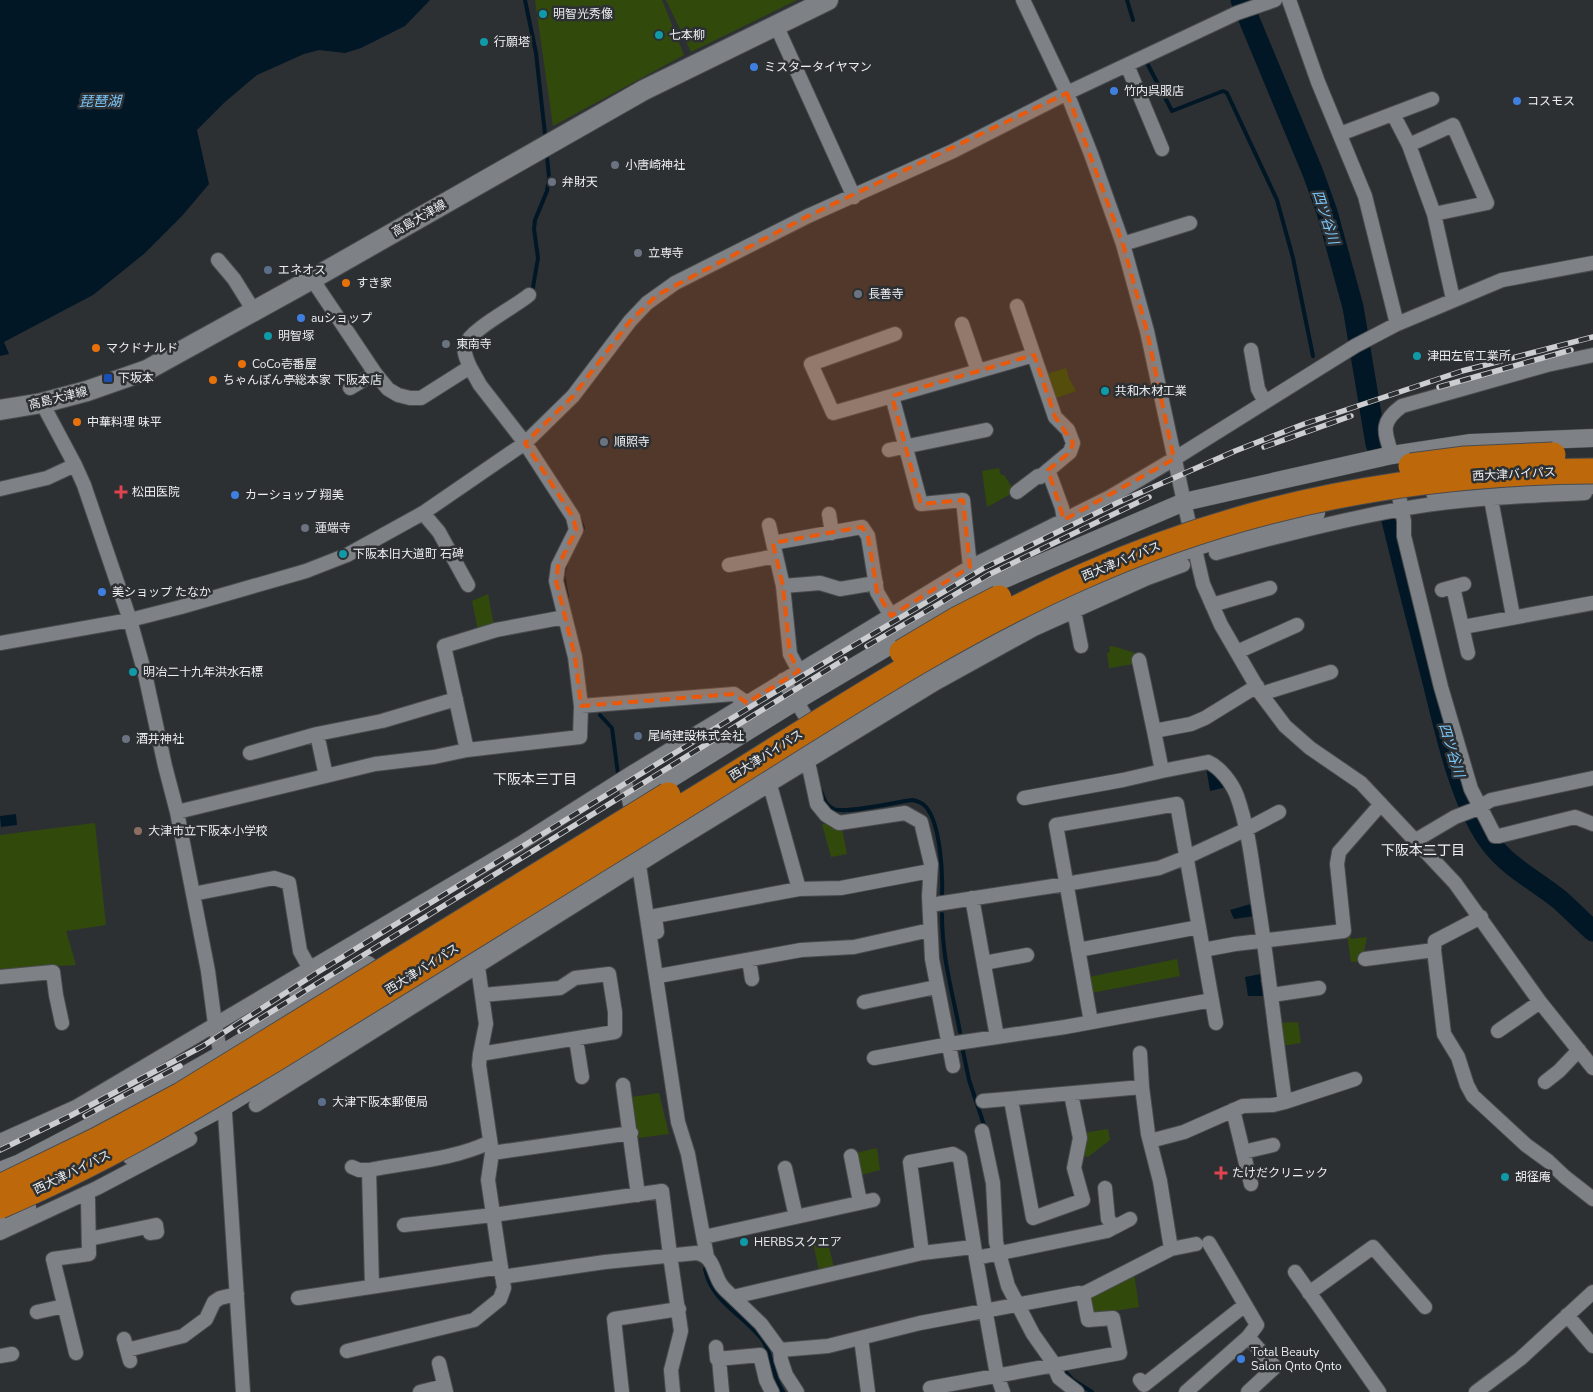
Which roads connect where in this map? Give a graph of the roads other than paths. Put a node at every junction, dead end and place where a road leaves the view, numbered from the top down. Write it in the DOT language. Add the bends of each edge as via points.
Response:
graph roads {
  1 [pos="828,0"];
  2 [pos="1023,0"];
  3 [pos="1275,0"];
  4 [pos="1289,0"];
  5 [pos="776,25"];
  6 [pos="1127,65"];
  7 [pos="1067,92"];
  8 [pos="1432,99"];
  9 [pos="1393,114"];
  10 [pos="1340,134"];
  11 [pos="1409,145"];
  12 [pos="1162,149"];
  13 [pos="854,196"];
  14 [pos="1434,214"];
  15 [pos="1190,223"];
  16 [pos="1123,244"];
  17 [pos="218,260"];
  18 [pos="1593,263"];
  19 [pos="312,279"];
  20 [pos="529,295"];
  21 [pos="1453,299"];
  22 [pos="1017,306"];
  23 [pos="254,312"];
  24 [pos="962,324"];
  25 [pos="1396,324"];
  26 [pos="895,334"];
  27 [pos="1251,350"];
  28 [pos="1034,355"];
  29 [pos="1593,355"];
  30 [pos="470,367"];
  31 [pos="978,371"];
  32 [pos="374,373"];
  33 [pos="350,388"];
  34 [pos="892,396"];
  35 [pos="1265,402"];
  36 [pos="42,403"];
  37 [pos="0,410"];
  38 [pos="986,430"];
  39 [pos="1593,438"];
  40 [pos="525,444"];
  41 [pos="906,447"];
  42 [pos="889,450"];
  43 [pos="1392,455"];
  44 [pos="1593,455"];
  45 [pos="1174,459"];
  46 [pos="75,465"];
  47 [pos="1048,470"];
  48 [pos="1593,471"];
  49 [pos="1593,485"];
  50 [pos="0,489"];
  51 [pos="1017,492"];
  52 [pos="1593,493"];
  53 [pos="1491,499"];
  54 [pos="1184,502"];
  55 [pos="1400,502"];
  56 [pos="423,513"];
  57 [pos="829,514"];
  58 [pos="1064,520"];
  59 [pos="769,525"];
  60 [pos="832,533"];
  61 [pos="1252,536"];
  62 [pos="1195,547"];
  63 [pos="774,550"];
  64 [pos="1216,553"];
  65 [pos="729,565"];
  66 [pos="1183,565"];
  67 [pos="970,567"];
  68 [pos="1142,574"];
  69 [pos="876,583"];
  70 [pos="468,585"];
  71 [pos="783,586"];
  72 [pos="1453,587"];
  73 [pos="1270,588"];
  74 [pos="1593,603"];
  75 [pos="1212,604"];
  76 [pos="1074,611"];
  77 [pos="891,616"];
  78 [pos="1513,616"];
  79 [pos="565,617"];
  80 [pos="130,620"];
  81 [pos="1297,625"];
  82 [pos="1463,627"];
  83 [pos="0,642"];
  84 [pos="1081,646"];
  85 [pos="1237,652"];
  86 [pos="1468,653"];
  87 [pos="1139,660"];
  88 [pos="799,671"];
  89 [pos="1331,672"];
  90 [pos="783,680"];
  91 [pos="1259,690"];
  92 [pos="456,699"];
  93 [pos="796,701"];
  94 [pos="747,703"];
  95 [pos="581,706"];
  96 [pos="1154,730"];
  97 [pos="317,734"];
  98 [pos="823,744"];
  99 [pos="467,750"];
  100 [pos="250,753"];
  101 [pos="808,762"];
  102 [pos="1162,771"];
  103 [pos="326,776"];
  104 [pos="624,778"];
  105 [pos="1593,778"];
  106 [pos="770,786"];
  107 [pos="1024,798"];
  108 [pos="630,804"];
  109 [pos="1381,804"];
  110 [pos="1475,809"];
  111 [pos="177,812"];
  112 [pos="1279,812"];
  113 [pos="1593,824"];
  114 [pos="1245,830"];
  115 [pos="1416,840"];
  116 [pos="658,846"];
  117 [pos="1187,857"];
  118 [pos="639,865"];
  119 [pos="930,871"];
  120 [pos="1066,884"];
  121 [pos="799,889"];
  122 [pos="193,894"];
  123 [pos="972,898"];
  124 [pos="930,905"];
  125 [pos="1481,918"];
  126 [pos="1199,927"];
  127 [pos="930,930"];
  128 [pos="1264,941"];
  129 [pos="1078,950"];
  130 [pos="1203,950"];
  131 [pos="1434,950"];
  132 [pos="1027,955"];
  133 [pos="1365,959"];
  134 [pos="748,960"];
  135 [pos="984,962"];
  136 [pos="478,967"];
  137 [pos="310,969"];
  138 [pos="664,975"];
  139 [pos="0,977"];
  140 [pos="752,978"];
  141 [pos="290,980"];
  142 [pos="936,987"];
  143 [pos="1319,988"];
  144 [pos="667,993"];
  145 [pos="483,995"];
  146 [pos="1272,995"];
  147 [pos="1212,1000"];
  148 [pos="864,1002"];
  149 [pos="1540,1002"];
  150 [pos="301,1006"];
  151 [pos="1091,1022"];
  152 [pos="62,1023"];
  153 [pos="215,1024"];
  154 [pos="1216,1024"];
  155 [pos="367,1027"];
  156 [pos="1498,1030"];
  157 [pos="997,1036"];
  158 [pos="576,1039"];
  159 [pos="950,1044"];
  160 [pos="1578,1050"];
  161 [pos="328,1051"];
  162 [pos="1140,1053"];
  163 [pos="222,1054"];
  164 [pos="480,1054"];
  165 [pos="874,1058"];
  166 [pos="953,1066"];
  167 [pos="1593,1068"];
  168 [pos="582,1077"];
  169 [pos="1355,1079"];
  170 [pos="1545,1082"];
  171 [pos="277,1083"];
  172 [pos="623,1085"];
  173 [pos="1142,1087"];
  174 [pos="1071,1094"];
  175 [pos="1011,1100"];
  176 [pos="983,1101"];
  177 [pos="1285,1102"];
  178 [pos="256,1105"];
  179 [pos="225,1106"];
  180 [pos="1233,1110"];
  181 [pos="982,1131"];
  182 [pos="630,1133"];
  183 [pos="190,1139"];
  184 [pos="0,1141"];
  185 [pos="1150,1141"];
  186 [pos="1272,1145"];
  187 [pos="491,1148"];
  188 [pos="1243,1152"];
  189 [pos="850,1156"];
  190 [pos="138,1164"];
  191 [pos="352,1168"];
  192 [pos="785,1168"];
  193 [pos="369,1170"];
  194 [pos="0,1171"];
  195 [pos="702,1184"];
  196 [pos="1250,1184"];
  197 [pos="0,1187"];
  198 [pos="86,1193"];
  199 [pos="638,1195"];
  200 [pos="1094,1197"];
  201 [pos="1593,1199"];
  202 [pos="37,1214"];
  203 [pos="493,1215"];
  204 [pos="796,1217"];
  205 [pos="1130,1219"];
  206 [pos="4,1223"];
  207 [pos="404,1224"];
  208 [pos="1115,1227"];
  209 [pos="150,1233"];
  210 [pos="708,1236"];
  211 [pos="89,1239"];
  212 [pos="1171,1249"];
  213 [pos="922,1253"];
  214 [pos="974,1253"];
  215 [pos="998,1254"];
  216 [pos="670,1255"];
  217 [pos="707,1257"];
  218 [pos="502,1272"];
  219 [pos="1295,1272"];
  220 [pos="372,1286"];
  221 [pos="1593,1292"];
  222 [pos="1309,1293"];
  223 [pos="237,1294"];
  224 [pos="1083,1294"];
  225 [pos="733,1297"];
  226 [pos="298,1298"];
  227 [pos="1019,1305"];
  228 [pos="1245,1305"];
  229 [pos="64,1306"];
  230 [pos="1425,1307"];
  231 [pos="679,1309"];
  232 [pos="985,1311"];
  233 [pos="37,1312"];
  234 [pos="1567,1315"];
  235 [pos="1248,1337"];
  236 [pos="861,1338"];
  237 [pos="1593,1346"];
  238 [pos="127,1350"];
  239 [pos="780,1350"];
  240 [pos="347,1351"];
  241 [pos="76,1353"];
  242 [pos="439,1363"];
  243 [pos="1053,1366"];
  244 [pos="997,1375"];
  245 [pos="1140,1380"];
  246 [pos="930,1388"];
  247 [pos="445,1389"];
  248 [pos="243,1392"];
  249 [pos="420,1392"];
  250 [pos="622,1392"];
  251 [pos="674,1392"];
  252 [pos="722,1392"];
  253 [pos="772,1392"];
  254 [pos="797,1392"];
  255 [pos="868,1392"];
  256 [pos="1003,1392"];
  257 [pos="1077,1392"];
  258 [pos="1186,1392"];
  259 [pos="1248,1392"];
  260 [pos="1379,1392"];
  261 [pos="1476,1392"];
  1 -- 5 [label="main road, 高島大津線"];
  2 -- 7 [label="street"];
  3 -- 6 [label="street" via="1237,13"];
  4 -- 10 [label="street"];
  5 -- 13 [label="street"];
  5 -- 19 [label="main road, 高島大津線" via="644,90"];
  6 -- 7 [label="street"];
  6 -- 12 [label="street"];
  7 -- 13 [label="street" via="953,151"];
  7 -- 16 [label="street"];
  8 -- 9 [label="street"];
  9 -- 10 [label="street"];
  9 -- 11 [label="street"];
  10 -- 25 [label="street" via="1365,196"];
  11 -- 14 [label="street"];
  11 -- 14 [label="street" via="1453,125 1487,203"];
  13 -- 40 [label="street" via="687,276 652,299 630,322 573,396"];
  14 -- 21 [label="street"];
  15 -- 16 [label="street"];
  16 -- 45 [label="street" via="1147,331"];
  17 -- 23 [label="street"];
  18 -- 21 [label="street" via="1502,280"];
  19 -- 23 [label="main road, 高島大津線"];
  19 -- 32 [label="street"];
  20 -- 30 [label="street" via="473,335 464,351"];
  21 -- 25 [label="street"];
  22 -- 28 [label="street"];
  23 -- 36 [label="main road, 高島大津線" via="147,370"];
  24 -- 31 [label="street"];
  25 -- 35 [label="street"];
  26 -- 34 [label="street" via="811,364 833,413"];
  27 -- 35 [label="street" via="1258,389"];
  28 -- 31 [label="street"];
  28 -- 47 [label="street" via="1055,417 1068,430 1073,443 1070,452"];
  29 -- 43 [label="street" via="1402,406 1391,414 1385,425"];
  30 -- 32 [label="street" via="421,398 410,398 388,389"];
  30 -- 40 [label="street"];
  31 -- 34 [label="street"];
  32 -- 33 [label="street"];
  34 -- 41 [label="street"];
  35 -- 45 [label="street"];
  36 -- 37 [label="main road, 高島大津線"];
  36 -- 46 [label="street"];
  38 -- 41 [label="street"];
  39 -- 43 [label="street" via="1470,443"];
  40 -- 56 [label="street"];
  40 -- 79 [label="street" via="573,517 576,530 558,566 556,581"];
  41 -- 42 [label="street"];
  41 -- 67 [label="street" via="921,504 963,500"];
  43 -- 54 [label="street"];
  44 -- 197 [label="highway, 西大津バイパス, bridge" via="1465,459 1341,478 1204,512 1077,560 956,620 181,1095"];
  45 -- 54 [label="street"];
  45 -- 58 [label="street"];
  46 -- 50 [label="street" via="47,478"];
  46 -- 80 [label="street"];
  47 -- 51 [label="street"];
  47 -- 58 [label="street"];
  48 -- 206 [label="highway, 西大津バイパス, bridge" via="1467,477 1344,494 1210,528 1084,576 910,667 275,1060 104,1157"];
  49 -- 55 [label="street" via="1518,485"];
  52 -- 53 [label="street"];
  53 -- 55 [label="street"];
  53 -- 78 [label="street"];
  54 -- 62 [label="street"];
  54 -- 93 [label="street" via="995,582"];
  55 -- 61 [label="street" via="1316,513"];
  55 -- 110 [label="street" via="1404,536 1440,686"];
  56 -- 70 [label="street" via="439,532"];
  56 -- 80 [label="street" via="347,555 306,571"];
  57 -- 60 [label="street"];
  58 -- 67 [label="street"];
  59 -- 63 [label="street"];
  60 -- 63 [label="street"];
  60 -- 69 [label="street" via="862,527 868,536"];
  61 -- 62 [label="street"];
  61 -- 64 [label="street"];
  62 -- 68 [label="street"];
  62 -- 75 [label="street"];
  63 -- 65 [label="street"];
  63 -- 71 [label="street"];
  66 -- 68 [label="street"];
  67 -- 77 [label="street"];
  68 -- 76 [label="street"];
  68 -- 98 [label="street" via="1032,617 940,666"];
  69 -- 71 [label="street" via="840,589 820,583"];
  69 -- 77 [label="street" via="877,592"];
  71 -- 88 [label="street" via="790,654"];
  72 -- 82 [label="street"];
  73 -- 75 [label="street"];
  74 -- 78 [label="street"];
  75 -- 85 [label="street"];
  76 -- 84 [label="street"];
  76 -- 98 [label="street" via="1034,629"];
  77 -- 88 [label="street"];
  78 -- 82 [label="street"];
  79 -- 92 [label="street" via="496,630 444,646"];
  79 -- 95 [label="street" via="575,657"];
  80 -- 83 [label="street"];
  80 -- 111 [label="street"];
  81 -- 85 [label="street"];
  82 -- 86 [label="street"];
  85 -- 91 [label="street"];
  87 -- 96 [label="street" via="1139,680"];
  88 -- 90 [label="street"];
  89 -- 91 [label="street"];
  90 -- 93 [label="street"];
  90 -- 94 [label="street"];
  91 -- 96 [label="street" via="1191,724"];
  91 -- 109 [label="street" via="1285,726 1310,748 1361,783"];
  92 -- 97 [label="street" via="382,721"];
  92 -- 99 [label="street"];
  93 -- 98 [label="street"];
  93 -- 108 [label="street"];
  94 -- 95 [label="street" via="734,694"];
  94 -- 104 [label="street"];
  95 -- 99 [label="street" via="580,736"];
  96 -- 102 [label="street"];
  97 -- 100 [label="street"];
  97 -- 103 [label="street"];
  98 -- 101 [label="street"];
  98 -- 116 [label="street"];
  99 -- 103 [label="street" via="434,758 375,764"];
  101 -- 106 [label="street"];
  101 -- 119 [label="street" via="817,804 839,823 905,813 921,822"];
  102 -- 107 [label="street"];
  102 -- 114 [label="street" via="1208,762 1215,765 1236,795"];
  103 -- 111 [label="street"];
  104 -- 108 [label="street"];
  104 -- 137 [label="street"];
  105 -- 110 [label="street" via="1491,800"];
  106 -- 116 [label="street"];
  106 -- 121 [label="street"];
  108 -- 116 [label="street"];
  108 -- 150 [label="street"];
  109 -- 115 [label="street"];
  109 -- 128 [label="street" via="1339,852 1337,864 1344,931"];
  110 -- 113 [label="street" via="1495,836 1575,817"];
  110 -- 115 [label="street"];
  111 -- 122 [label="street"];
  112 -- 114 [label="street"];
  114 -- 117 [label="street"];
  114 -- 128 [label="street"];
  115 -- 125 [label="street"];
  116 -- 118 [label="street"];
  116 -- 155 [label="street"];
  117 -- 120 [label="street" via="1160,868"];
  117 -- 120 [label="street" via="1177,804 1056,825"];
  117 -- 126 [label="street"];
  118 -- 136 [label="street"];
  118 -- 210 [label="street" via="678,1122"];
  119 -- 121 [label="street" via="841,888"];
  119 -- 124 [label="street"];
  120 -- 123 [label="street"];
  120 -- 129 [label="street"];
  121 -- 138 [label="street" via="655,916"];
  122 -- 137 [label="street" via="274,878 289,883 300,951"];
  122 -- 153 [label="street"];
  123 -- 124 [label="street"];
  123 -- 135 [label="street"];
  124 -- 127 [label="street"];
  125 -- 131 [label="street" via="1435,941"];
  125 -- 149 [label="street"];
  126 -- 129 [label="street"];
  126 -- 130 [label="street"];
  127 -- 134 [label="street" via="854,947 801,950"];
  127 -- 142 [label="street"];
  128 -- 130 [label="street"];
  128 -- 146 [label="street"];
  129 -- 151 [label="street"];
  130 -- 147 [label="street"];
  131 -- 133 [label="street"];
  131 -- 201 [label="street" via="1444,1034 1458,1057 1473,1096 1526,1145"];
  132 -- 135 [label="street"];
  134 -- 138 [label="street"];
  134 -- 140 [label="street"];
  135 -- 157 [label="street"];
  136 -- 145 [label="street"];
  136 -- 155 [label="street"];
  137 -- 141 [label="street"];
  138 -- 144 [label="street"];
  139 -- 152 [label="street" via="53,972"];
  141 -- 150 [label="street"];
  141 -- 153 [label="street"];
  142 -- 148 [label="street"];
  142 -- 159 [label="street"];
  143 -- 146 [label="street"];
  145 -- 158 [label="street" via="560,988 575,978 609,974 615,1012 614,1032"];
  145 -- 164 [label="street" via="486,1024"];
  146 -- 177 [label="street"];
  147 -- 151 [label="street"];
  147 -- 154 [label="street"];
  149 -- 156 [label="street"];
  149 -- 160 [label="street"];
  150 -- 161 [label="street"];
  150 -- 163 [label="street"];
  151 -- 157 [label="street"];
  153 -- 163 [label="street"];
  153 -- 184 [label="street" via="76,1107"];
  155 -- 161 [label="street"];
  157 -- 159 [label="street"];
  158 -- 164 [label="street"];
  158 -- 168 [label="street"];
  159 -- 165 [label="street"];
  159 -- 166 [label="street"];
  160 -- 167 [label="street"];
  160 -- 170 [label="street"];
  161 -- 171 [label="street"];
  162 -- 173 [label="street"];
  163 -- 179 [label="street"];
  163 -- 194 [label="street" via="139,1101"];
  164 -- 187 [label="street"];
  169 -- 177 [label="street"];
  171 -- 178 [label="street"];
  171 -- 179 [label="street"];
  172 -- 182 [label="street"];
  173 -- 174 [label="street"];
  173 -- 185 [label="street"];
  174 -- 175 [label="street"];
  174 -- 175 [label="street" via="1080,1138 1074,1168 1082,1200 1033,1218"];
  175 -- 176 [label="street"];
  177 -- 180 [label="street"];
  179 -- 190 [label="street"];
  179 -- 223 [label="street"];
  180 -- 185 [label="street" via="1184,1132"];
  180 -- 188 [label="street"];
  181 -- 215 [label="street" via="993,1183"];
  182 -- 187 [label="street"];
  182 -- 199 [label="street"];
  183 -- 190 [label="street"];
  185 -- 212 [label="street"];
  186 -- 188 [label="street"];
  187 -- 193 [label="street" via="479,1147"];
  187 -- 203 [label="street" via="488,1180"];
  188 -- 196 [label="street"];
  189 -- 204 [label="street" via="866,1201"];
  190 -- 198 [label="street"];
  190 -- 202 [label="street"];
  191 -- 193 [label="street"];
  192 -- 204 [label="street"];
  193 -- 220 [label="street"];
  195 -- 210 [label="street"];
  198 -- 202 [label="street"];
  198 -- 211 [label="street"];
  199 -- 203 [label="street"];
  199 -- 216 [label="street" via="662,1191"];
  200 -- 208 [label="street" via="1105,1188 1108,1219"];
  202 -- 206 [label="street"];
  203 -- 207 [label="street"];
  203 -- 218 [label="street"];
  204 -- 210 [label="street"];
  205 -- 208 [label="street"];
  208 -- 215 [label="street"];
  209 -- 211 [label="street" via="157,1232 156,1225"];
  210 -- 217 [label="street"];
  211 -- 229 [label="street" via="89,1254 53,1259"];
  212 -- 224 [label="street"];
  212 -- 228 [label="street" via="1202,1244"];
  213 -- 214 [label="street"];
  213 -- 214 [label="street" via="910,1162 953,1154 960,1158"];
  213 -- 225 [label="street"];
  214 -- 215 [label="street"];
  214 -- 232 [label="street"];
  215 -- 227 [label="street" via="1008,1286"];
  216 -- 217 [label="street" via="696,1253"];
  216 -- 218 [label="street"];
  216 -- 231 [label="street"];
  217 -- 225 [label="street" via="722,1286"];
  218 -- 220 [label="street"];
  218 -- 240 [label="street" via="504,1288 500,1299 474,1320"];
  219 -- 222 [label="street"];
  220 -- 226 [label="street"];
  221 -- 234 [label="street"];
  222 -- 230 [label="street" via="1373,1247"];
  222 -- 260 [label="street"];
  223 -- 238 [label="street" via="214,1302 206,1319 183,1336"];
  223 -- 248 [label="street"];
  224 -- 227 [label="street"];
  224 -- 243 [label="street" via="1088,1320 1113,1318 1120,1353"];
  225 -- 239 [label="street" via="761,1324"];
  227 -- 232 [label="street"];
  227 -- 243 [label="street"];
  228 -- 235 [label="street" via="1257,1325"];
  228 -- 245 [label="street" via="1144,1385"];
  229 -- 233 [label="street"];
  229 -- 241 [label="street"];
  231 -- 250 [label="street" via="614,1319"];
  231 -- 251 [label="street" via="682,1331 671,1370"];
  232 -- 236 [label="street"];
  232 -- 244 [label="street"];
  234 -- 237 [label="street"];
  234 -- 261 [label="street"];
  235 -- 258 [label="street"];
  235 -- 259 [label="street" via="1276,1367"];
  236 -- 239 [label="street" via="828,1346"];
  236 -- 255 [label="street"];
  239 -- 254 [label="street" via="786,1375"];
  242 -- 247 [label="street"];
  243 -- 244 [label="street"];
  243 -- 257 [label="street" via="1059,1378"];
  244 -- 246 [label="street"];
  244 -- 256 [label="street"];
  247 -- 249 [label="street"];
  252 -- 253 [label="street" via="718,1353 760,1355"];
}
